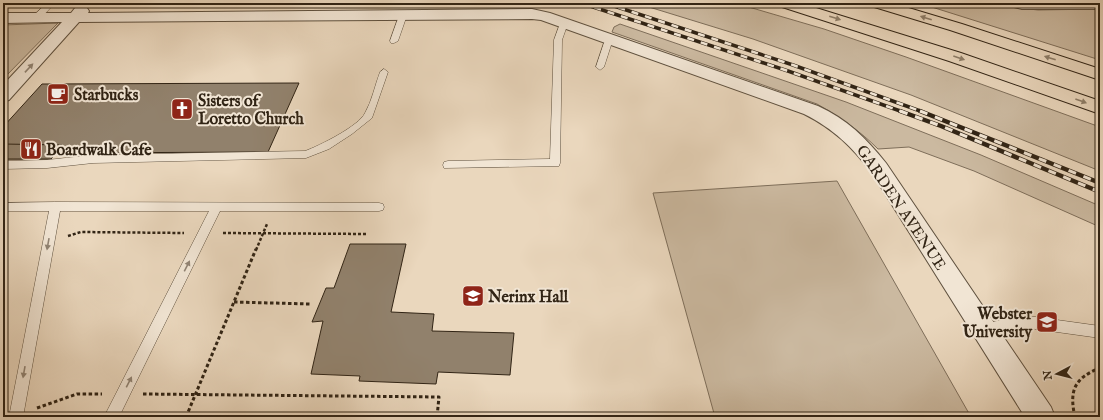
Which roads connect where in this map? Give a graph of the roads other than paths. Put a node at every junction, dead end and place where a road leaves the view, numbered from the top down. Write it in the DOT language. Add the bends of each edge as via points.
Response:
graph roads {
  1 [pos="51,3"];
  2 [pos="88,3"];
  3 [pos="784,3"];
  4 [pos="876,3"];
  5 [pos="1015,3"];
  6 [pos="1100,4"];
  7 [pos="410,11"];
  8 [pos="76,17"];
  9 [pos="3,18"];
  10 [pos="36,18"];
  11 [pos="564,23"];
  12 [pos="609,39"];
  13 [pos="394,41"];
  14 [pos="600,67"];
  15 [pos="384,72"];
  16 [pos="1100,75"];
  17 [pos="3,96"];
  18 [pos="1100,108"];
  19 [pos="3,165"];
  20 [pos="448,165"];
  21 [pos="55,206"];
  22 [pos="217,206"];
  23 [pos="3,207"];
  24 [pos="378,207"];
  25 [pos="985,330"];
  26 [pos="1100,332"];
  27 [pos="16,416"];
  28 [pos="111,417"];
  29 [pos="1041,417"];
  1 -- 10 [label="lane"];
  2 -- 8 [label="street"];
  3 -- 18 [label="highway, one-way" via="955,57"];
  16 -- 4 [label="highway, one-way"];
  5 -- 6 [label="street"];
  7 -- 8 [label="street, GARDEN AVENUE"];
  7 -- 11 [label="street, GARDEN AVENUE" via="532,14"];
  7 -- 13 [label="lane"];
  8 -- 10 [label="street, GARDEN AVENUE"];
  17 -- 8 [label="street, one-way"];
  9 -- 10 [label="street, GARDEN AVENUE"];
  11 -- 12 [label="street, GARDEN AVENUE"];
  11 -- 20 [label="lane" via="558,40 555,162"];
  12 -- 14 [label="lane"];
  12 -- 25 [label="street, GARDEN AVENUE" via="811,110 840,127 860,144 879,168"];
  15 -- 19 [label="lane" via="369,116 325,147 306,154 93,159"];
  21 -- 22 [label="lane"];
  21 -- 23 [label="lane"];
  21 -- 27 [label="lane, one-way"];
  22 -- 24 [label="lane"];
  28 -- 22 [label="lane, one-way"];
  25 -- 26 [label="lane" via="1022,321"];
  25 -- 29 [label="street, GARDEN AVENUE"];
}
